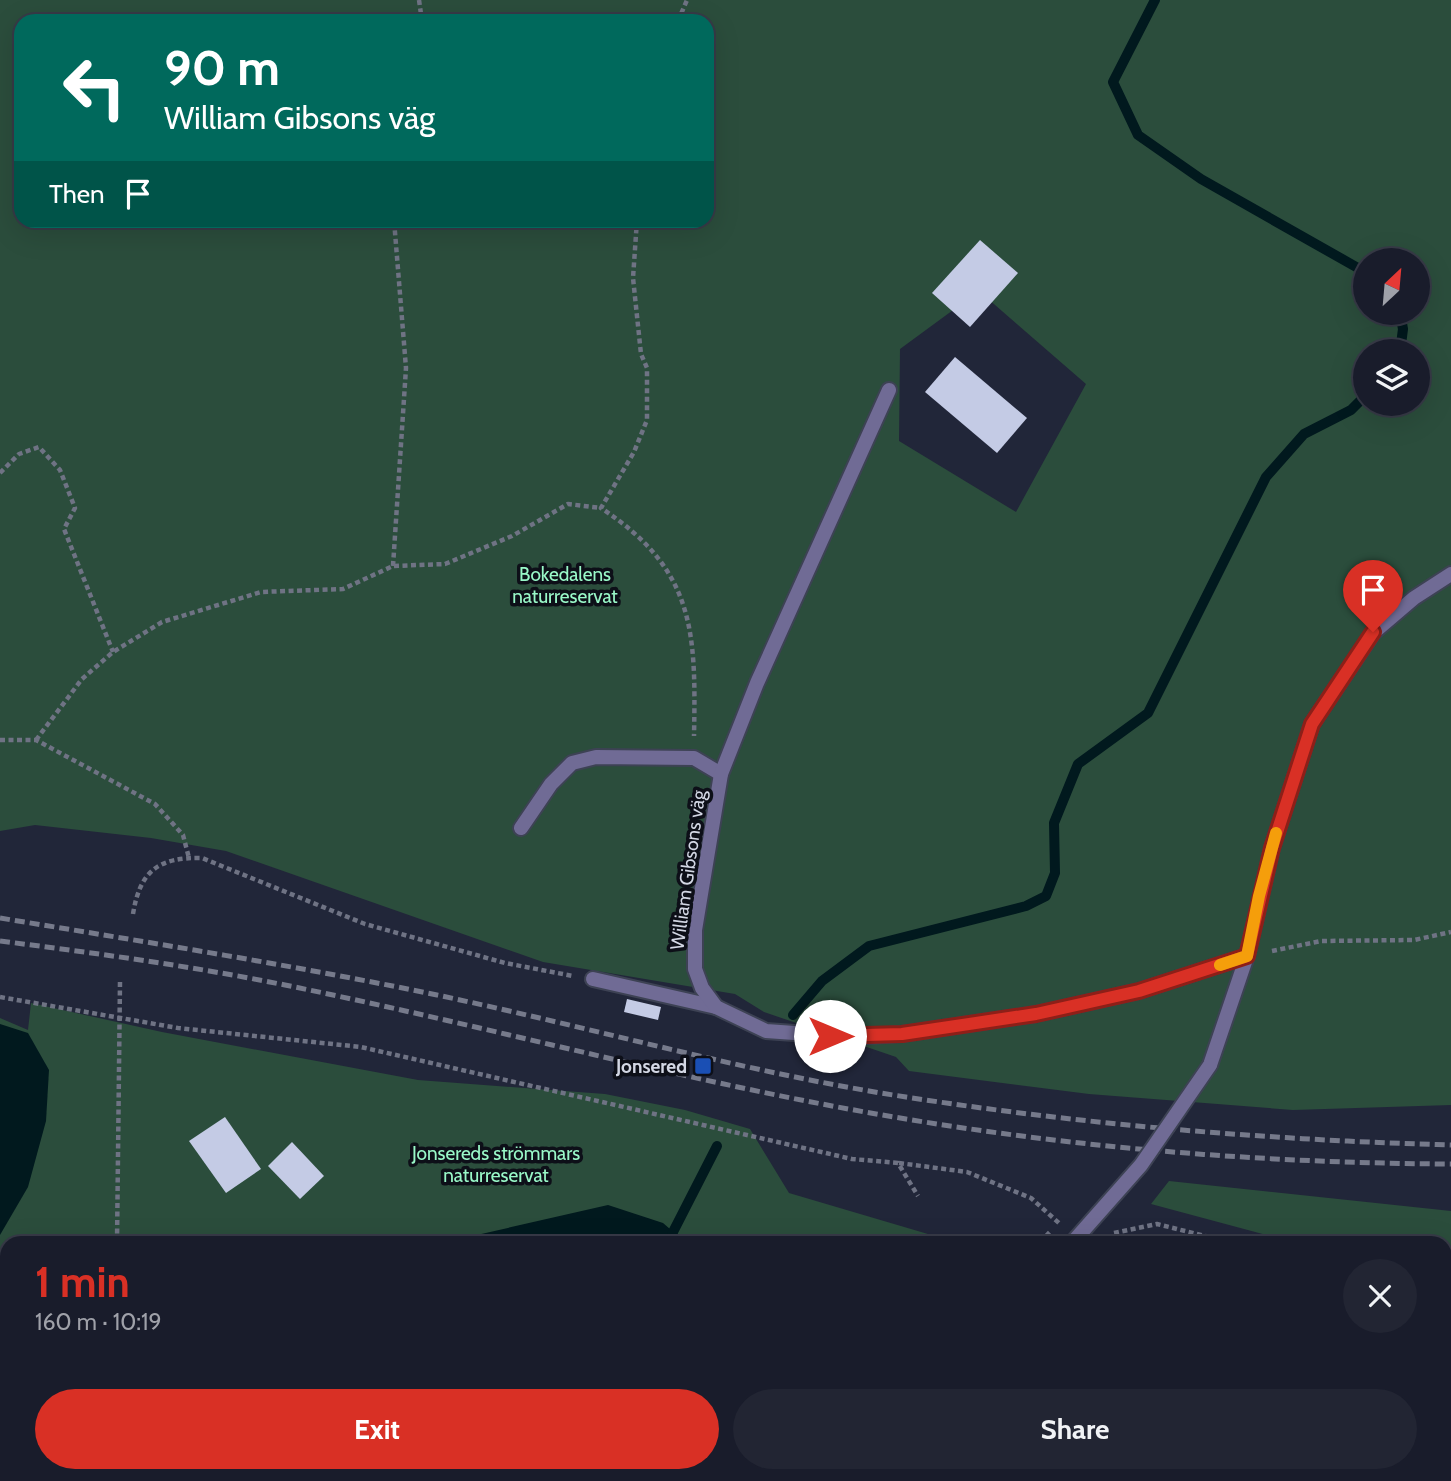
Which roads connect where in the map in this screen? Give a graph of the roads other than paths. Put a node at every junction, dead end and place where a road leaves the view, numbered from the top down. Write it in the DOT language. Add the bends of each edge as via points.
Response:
graph roads {
  1 [pos="889,390"];
  2 [pos="1451,574"];
  3 [pos="721,774"];
  4 [pos="521,828"];
  5 [pos="1247,956"];
  6 [pos="593,979"];
  7 [pos="716,1007"];
  8 [pos="1078,1236"];
  1 -- 3 [label="street, William Gibsons väg"];
  2 -- 5 [label="street" via="1373,632 1312,724 1272,848"];
  3 -- 4 [label="street" via="694,758 596,757 572,763 551,784"];
  3 -- 7 [label="street, William Gibsons väg" via="694,951 702,988"];
  5 -- 7 [label="street" via="1114,997 902,1034 786,1035 766,1031"];
  5 -- 8 [label="street, bridge" via="1210,1065 1141,1165"];
  6 -- 7 [label="street"];
}
